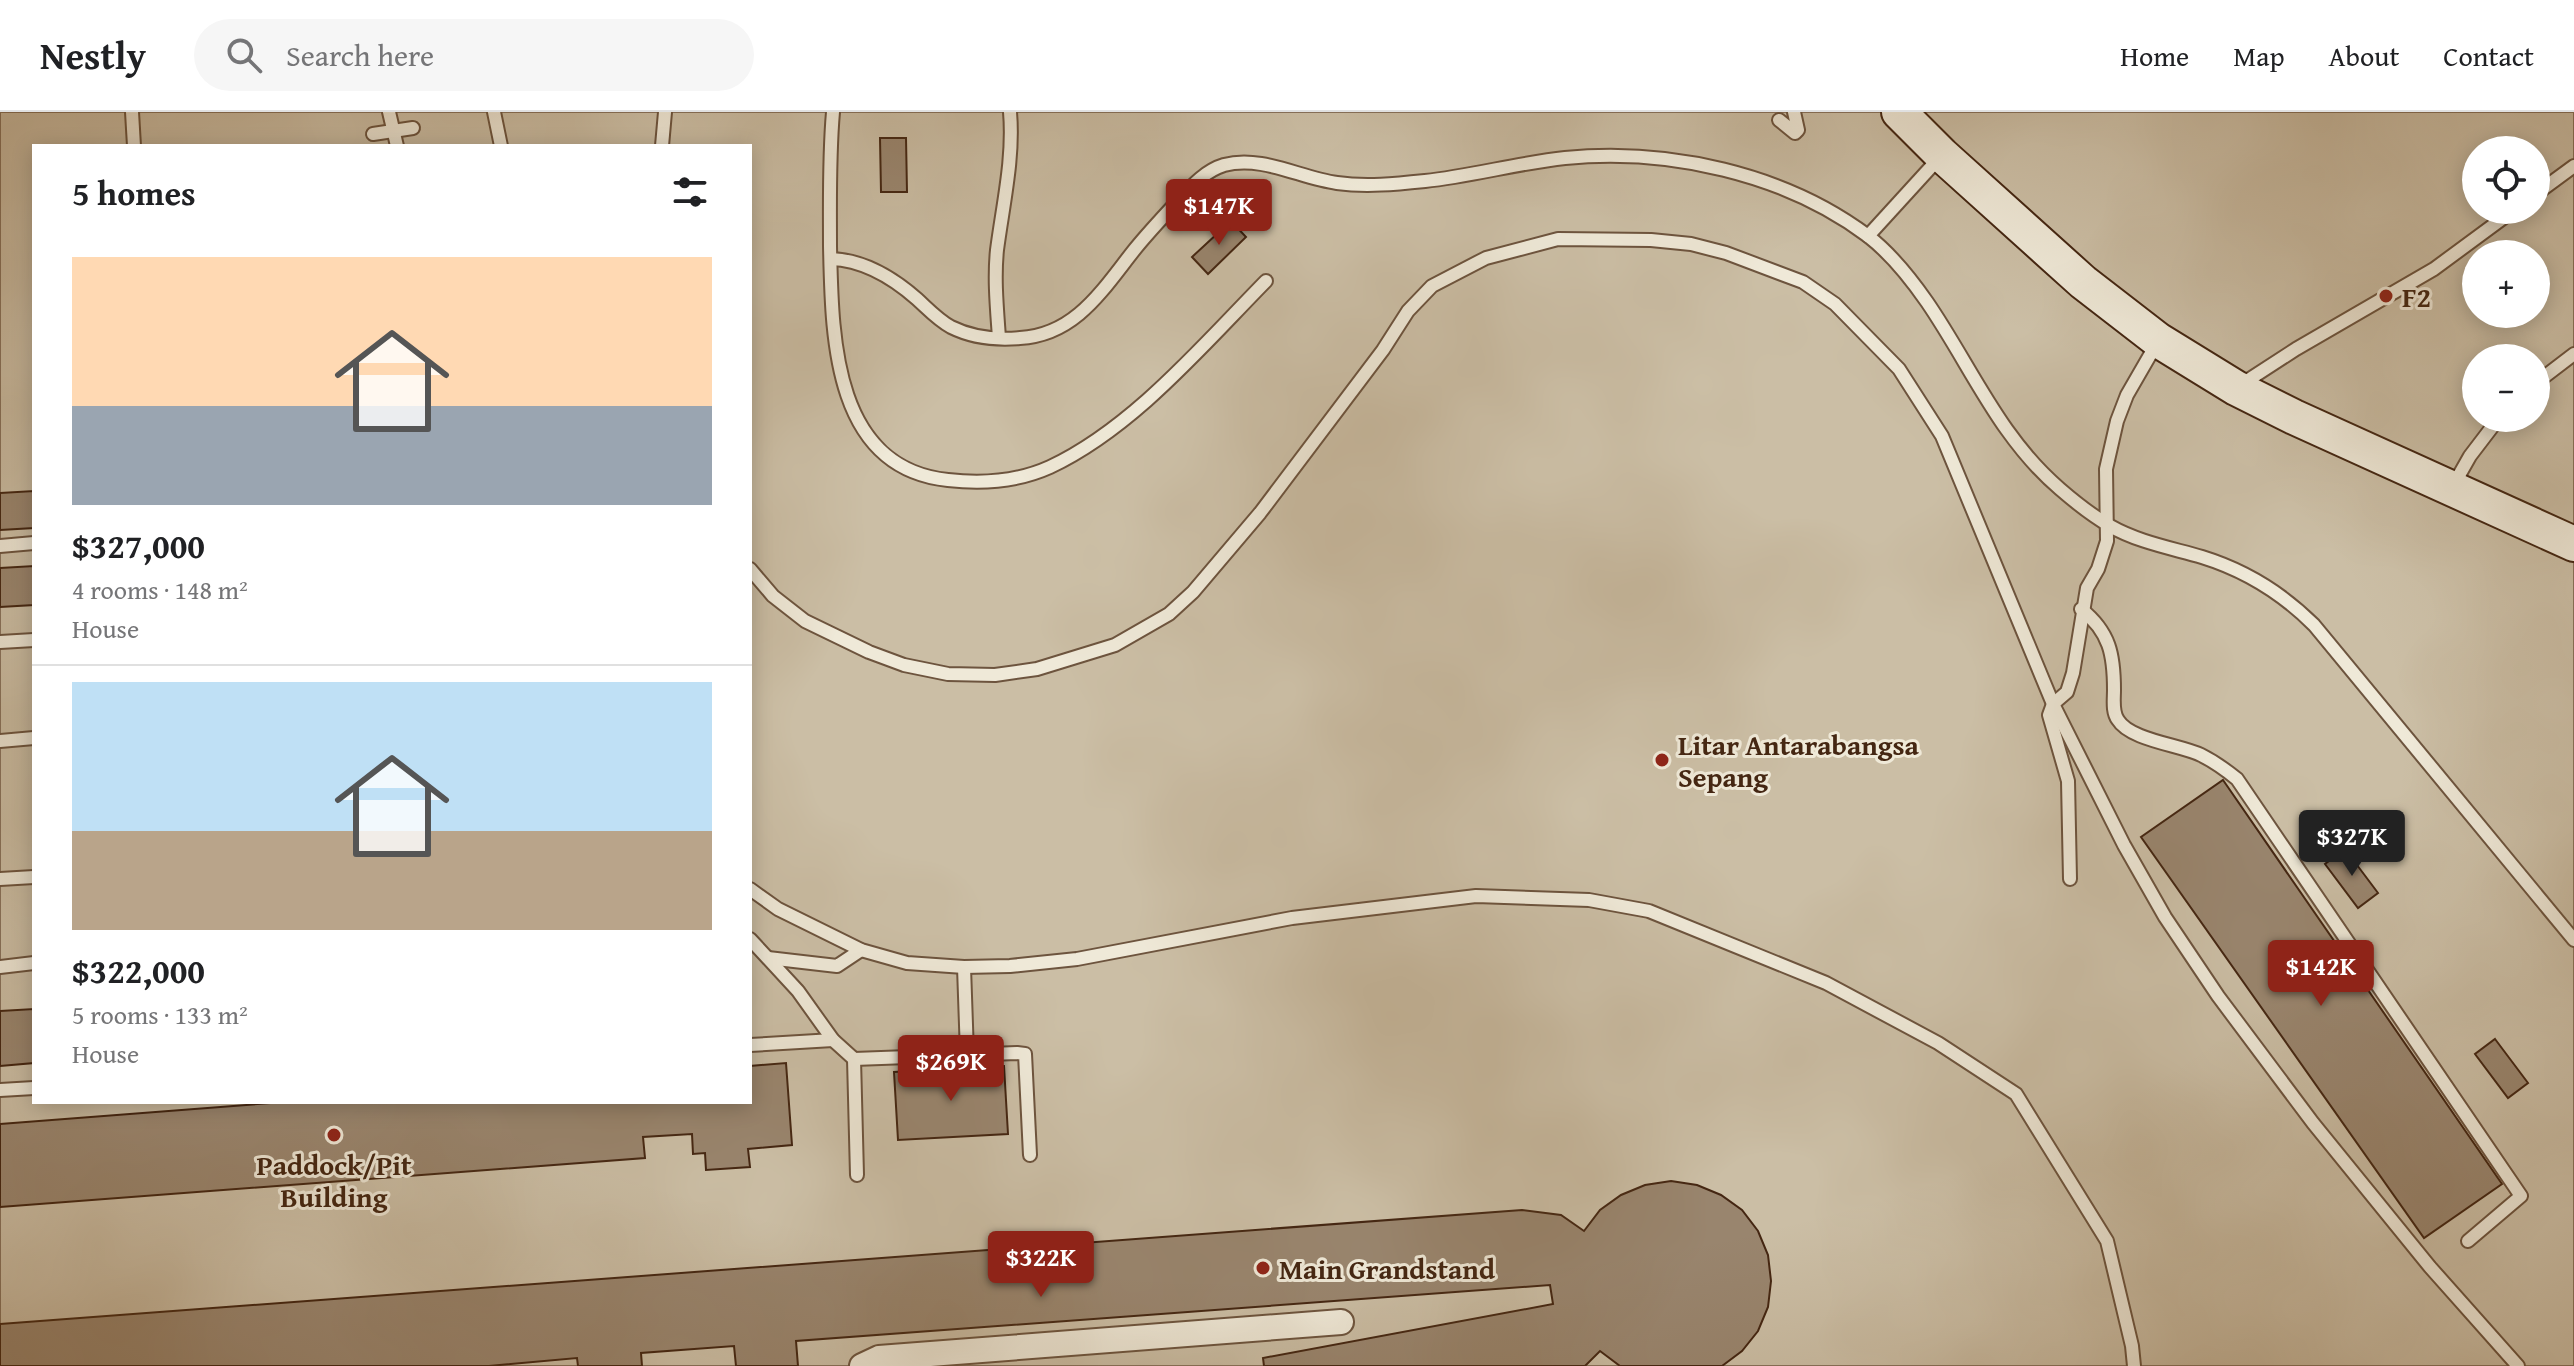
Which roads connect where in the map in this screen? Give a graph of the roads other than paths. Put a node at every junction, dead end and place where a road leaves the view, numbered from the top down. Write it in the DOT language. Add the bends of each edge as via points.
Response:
graph roads {
  1 [pos="132,112"];
  2 [pos="389,112"];
  3 [pos="494,112"];
  4 [pos="665,112"];
  5 [pos="833,112"];
  6 [pos="1010,112"];
  7 [pos="1794,112"];
  8 [pos="1899,112"];
  9 [pos="1779,120"];
  10 [pos="413,128"];
  11 [pos="394,130"];
  12 [pos="373,134"];
  13 [pos="134,144"];
  14 [pos="397,144"];
  15 [pos="501,144"];
  16 [pos="662,144"];
  17 [pos="1942,155"];
  18 [pos="2574,166"];
  19 [pos="2550,184"];
  20 [pos="2495,224"];
  21 [pos="1868,236"];
  22 [pos="831,259"];
  23 [pos="1266,281"];
  24 [pos="999,338"];
  25 [pos="2158,340"];
  26 [pos="2574,354"];
  27 [pos="2550,372"];
  28 [pos="2236,388"];
  29 [pos="2488,432"];
  30 [pos="2452,488"];
  31 [pos="2108,525"];
  32 [pos="32,543"];
  33 [pos="2574,544"];
  34 [pos="0,546"];
  35 [pos="752,571"];
  36 [pos="2081,609"];
  37 [pos="32,640"];
  38 [pos="0,642"];
  39 [pos="2053,704"];
  40 [pos="32,738"];
  41 [pos="0,741"];
  42 [pos="32,877"];
  43 [pos="0,879"];
  44 [pos="2070,879"];
  45 [pos="752,890"];
  46 [pos="2574,940"];
  47 [pos="752,941"];
  48 [pos="861,950"];
  49 [pos="768,958"];
  50 [pos="32,963"];
  51 [pos="0,967"];
  52 [pos="964,967"];
  53 [pos="833,1040"];
  54 [pos="752,1045"];
  55 [pos="967,1054"];
  56 [pos="854,1059"];
  57 [pos="32,1088"];
  58 [pos="0,1090"];
  59 [pos="1030,1155"];
  60 [pos="857,1175"];
  61 [pos="2468,1241"];
  62 [pos="1341,1322"];
  63 [pos="862,1366"];
  64 [pos="2134,1366"];
  65 [pos="2518,1366"];
  1 -- 13 [label="lane"];
  2 -- 11 [label="lane"];
  3 -- 15 [label="lane"];
  4 -- 16 [label="lane"];
  5 -- 22 [label="lane"];
  6 -- 24 [label="lane" via="997,252"];
  7 -- 9 [label="lane" via="1795,133"];
  8 -- 17 [label="street"];
  10 -- 11 [label="lane"];
  11 -- 12 [label="lane"];
  11 -- 14 [label="lane"];
  17 -- 21 [label="lane"];
  17 -- 25 [label="street" via="2083,282"];
  18 -- 19 [label="lane"];
  20 -- 28 [label="lane" via="2434,269"];
  21 -- 24 [label="lane" via="1787,191 1680,160 1562,158 1364,186 1239,163 1223,165 1196,181 1101,294 1067,324 1035,337"];
  21 -- 31 [label="lane" via="1923,297 2014,442 2061,490"];
  22 -- 23 [label="lane" via="834,342 854,413 867,436 906,468 934,479 969,483 1026,475 1072,455 1156,393"];
  22 -- 24 [label="lane" via="863,264 888,277 949,326"];
  25 -- 28 [label="street"];
  25 -- 31 [label="lane" via="2117,421 2106,469"];
  26 -- 27 [label="lane"];
  28 -- 30 [label="street"];
  29 -- 30 [label="lane"];
  30 -- 33 [label="street"];
  31 -- 36 [label="lane"];
  31 -- 46 [label="lane" via="2241,572 2295,606"];
  32 -- 34 [label="lane"];
  35 -- 39 [label="lane" via="805,621 904,665 948,674 1037,669 1115,645 1169,614 1193,592 1260,513 1408,311 1432,286 1486,258 1558,239 1678,243 1726,253 1803,282 1835,304 1899,369 1942,436"];
  36 -- 39 [label="lane" via="2073,673 2067,692"];
  36 -- 61 [label="lane" via="2095,619 2111,652 2118,720 2128,731 2201,755 2237,779 2521,1196"];
  37 -- 38 [label="lane"];
  39 -- 44 [label="lane" via="2051,726 2068,781"];
  39 -- 65 [label="lane" via="2124,845 2218,996 2313,1123"];
  40 -- 41 [label="lane"];
  42 -- 43 [label="lane"];
  45 -- 48 [label="lane"];
  47 -- 49 [label="lane"];
  48 -- 49 [label="lane" via="837,966"];
  48 -- 52 [label="lane" via="907,963"];
  49 -- 53 [label="lane"];
  50 -- 51 [label="lane"];
  52 -- 55 [label="lane"];
  52 -- 64 [label="lane" via="1077,959 1292,918 1476,896 1589,900 1649,911 1826,983 1938,1043 2016,1094 2107,1241"];
  53 -- 54 [label="lane"];
  53 -- 56 [label="lane"];
  55 -- 56 [label="lane"];
  55 -- 59 [label="lane" via="1025,1054"];
  56 -- 60 [label="lane"];
  57 -- 58 [label="lane"];
  62 -- 63 [label="street" via="879,1358"];
}
